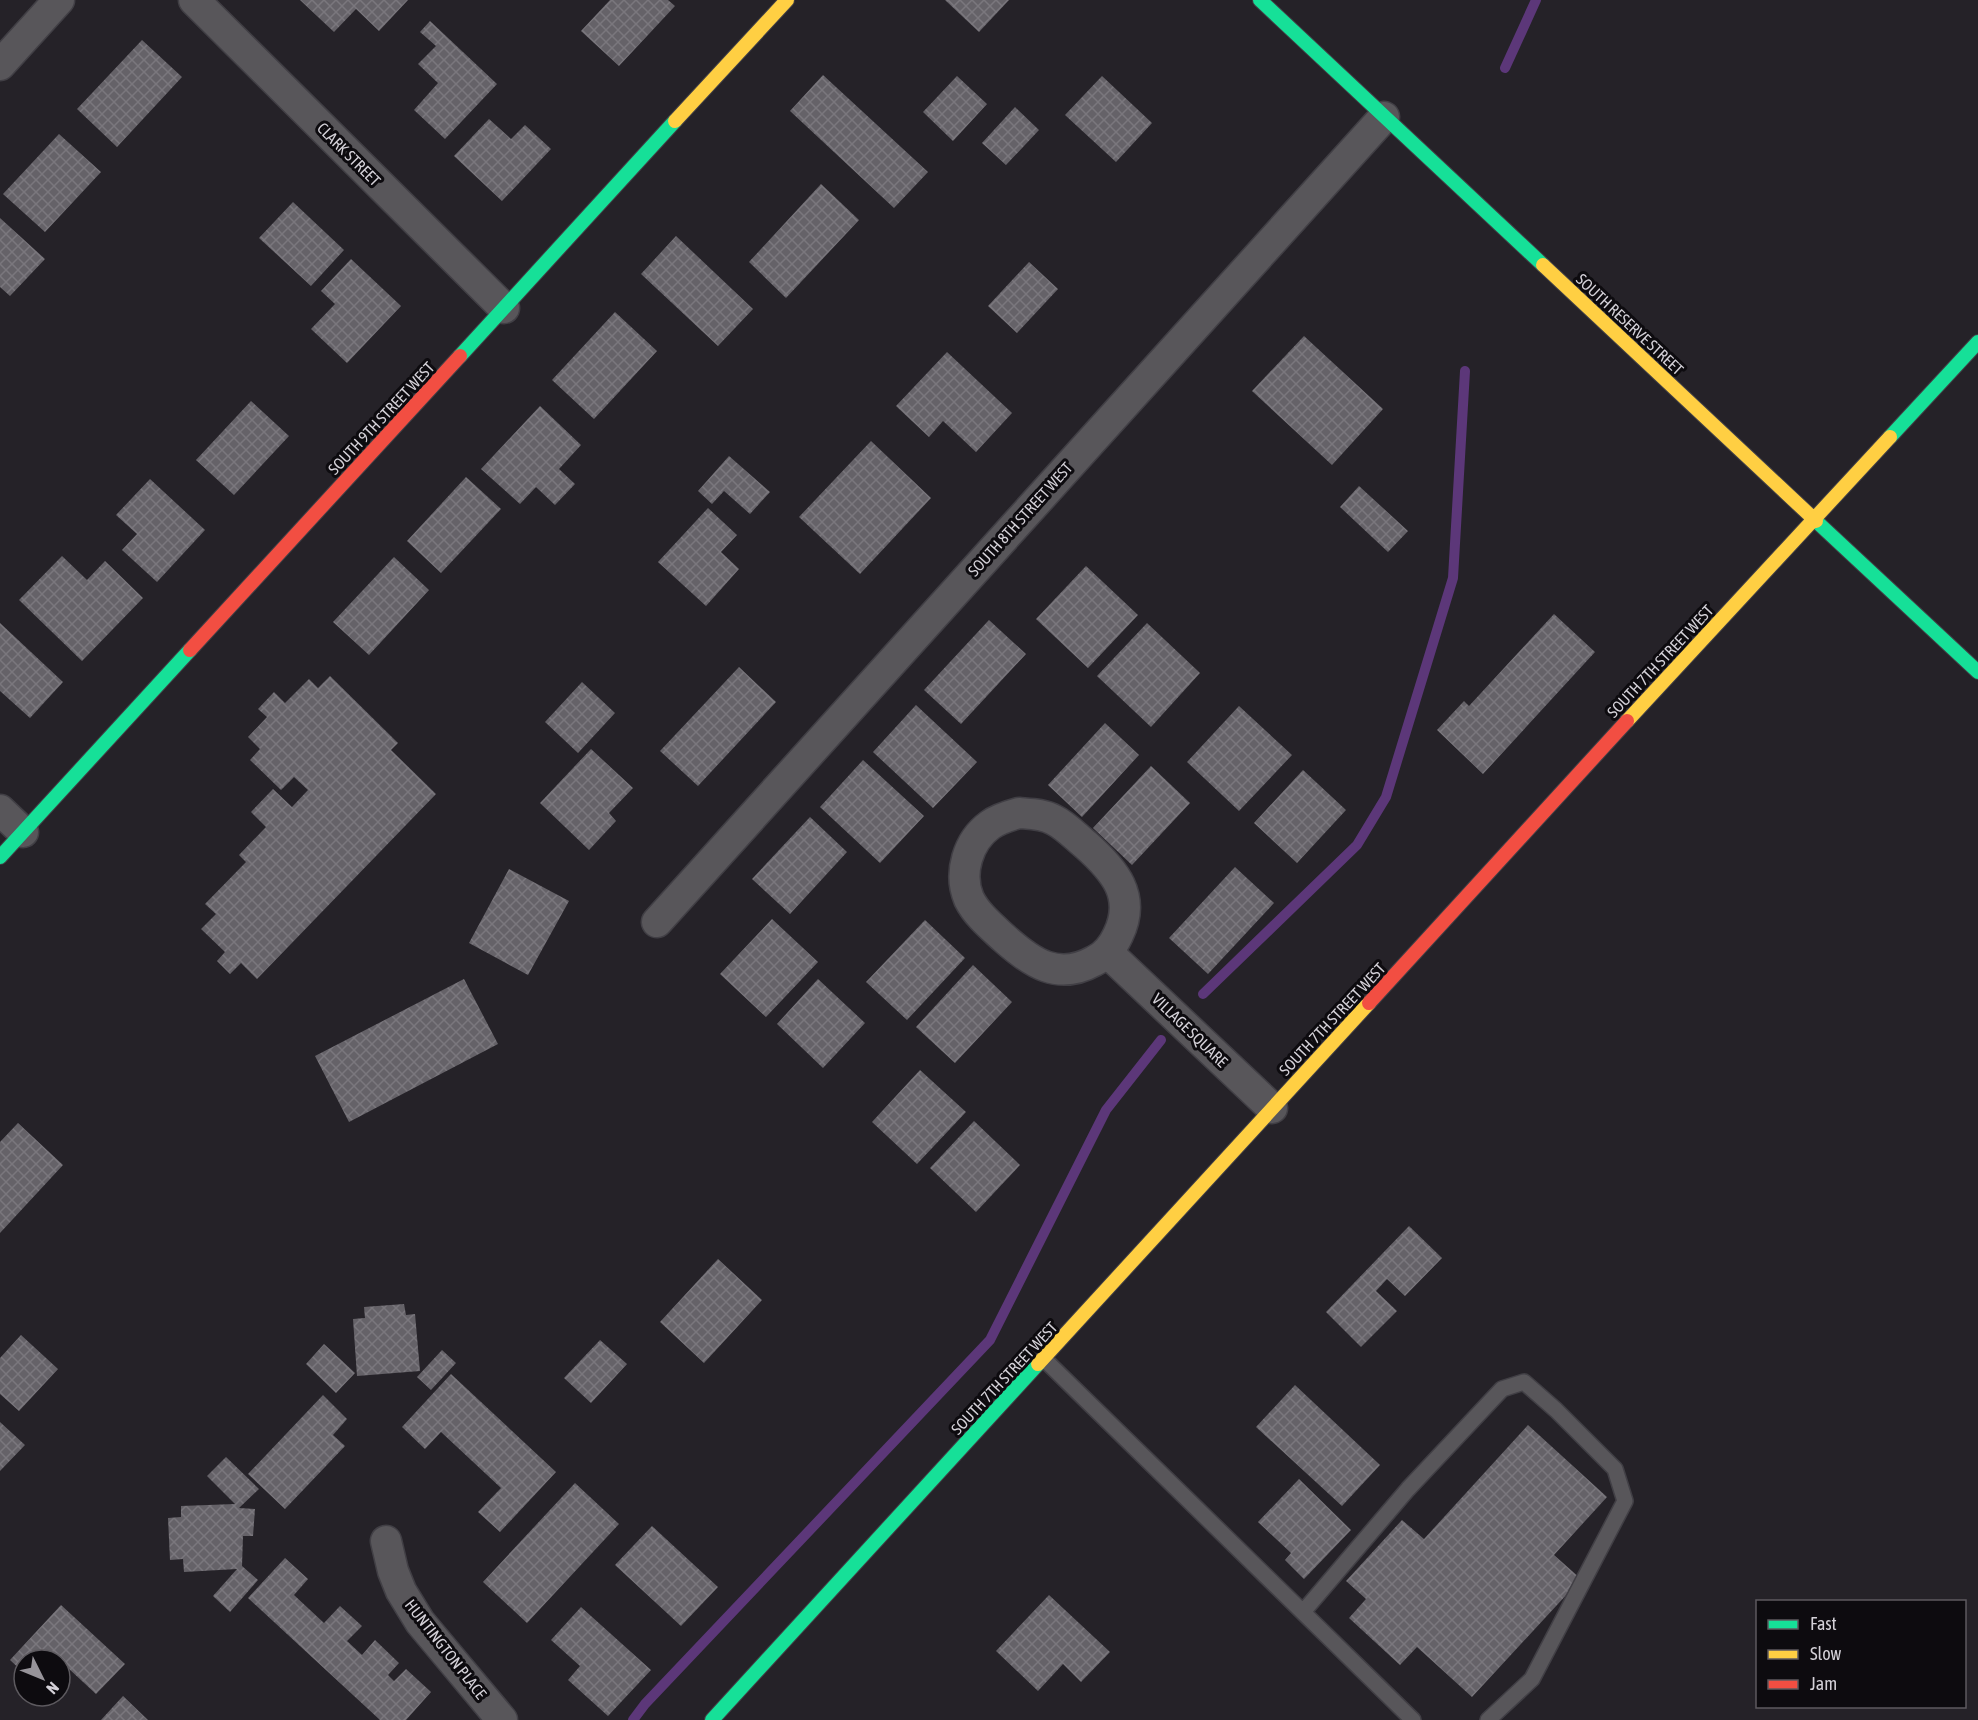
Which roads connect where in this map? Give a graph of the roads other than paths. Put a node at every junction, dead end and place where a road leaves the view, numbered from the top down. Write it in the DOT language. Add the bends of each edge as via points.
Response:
graph roads {
  1 [pos="59,0"];
  2 [pos="194,0"];
  3 [pos="787,0"];
  4 [pos="1260,0"];
  5 [pos="0,65"];
  6 [pos="1384,117"];
  7 [pos="504,308"];
  8 [pos="1978,342"];
  9 [pos="1814,518"];
  10 [pos="1978,672"];
  11 [pos="0,810"];
  12 [pos="23,832"];
  13 [pos="0,858"];
  14 [pos="657,922"];
  15 [pos="1107,952"];
  16 [pos="1272,1108"];
  17 [pos="1044,1359"];
  18 [pos="386,1541"];
  19 [pos="1303,1612"];
  20 [pos="502,1720"];
  21 [pos="712,1720"];
  22 [pos="1413,1720"];
  23 [pos="1488,1720"];
  1 -- 5 [label="street"];
  2 -- 7 [label="street, CLARK STREET"];
  3 -- 7 [label="main road, SOUTH 9TH STREET WEST"];
  4 -- 6 [label="main road, SOUTH RESERVE STREET"];
  6 -- 9 [label="main road, SOUTH RESERVE STREET"];
  6 -- 14 [label="street, SOUTH 8TH STREET WEST"];
  7 -- 12 [label="main road, SOUTH 9TH STREET WEST"];
  8 -- 9 [label="main road, SOUTH 7TH STREET WEST"];
  9 -- 10 [label="main road, SOUTH RESERVE STREET"];
  9 -- 16 [label="main road, SOUTH 7TH STREET WEST"];
  11 -- 12 [label="street"];
  12 -- 13 [label="main road, SOUTH 9TH STREET WEST"];
  15 -- 15 [label="street" via="1122,927 1125,909 1123,890 1106,863 1068,829 1037,814 1019,813 1002,818 982,832 969,851 965,869 969,898 981,917 1026,957 1052,969 1082,967"];
  15 -- 16 [label="street, VILLAGE SQUARE"];
  16 -- 17 [label="main road, SOUTH 7TH STREET WEST"];
  17 -- 19 [label="lane"];
  17 -- 21 [label="main road, SOUTH 7TH STREET WEST"];
  18 -- 20 [label="street, HUNTINGTON PLACE" via="401,1591 420,1622"];
  19 -- 22 [label="lane"];
  19 -- 23 [label="lane" via="1408,1489 1503,1389 1524,1382 1615,1468 1625,1501 1532,1678"];
}
